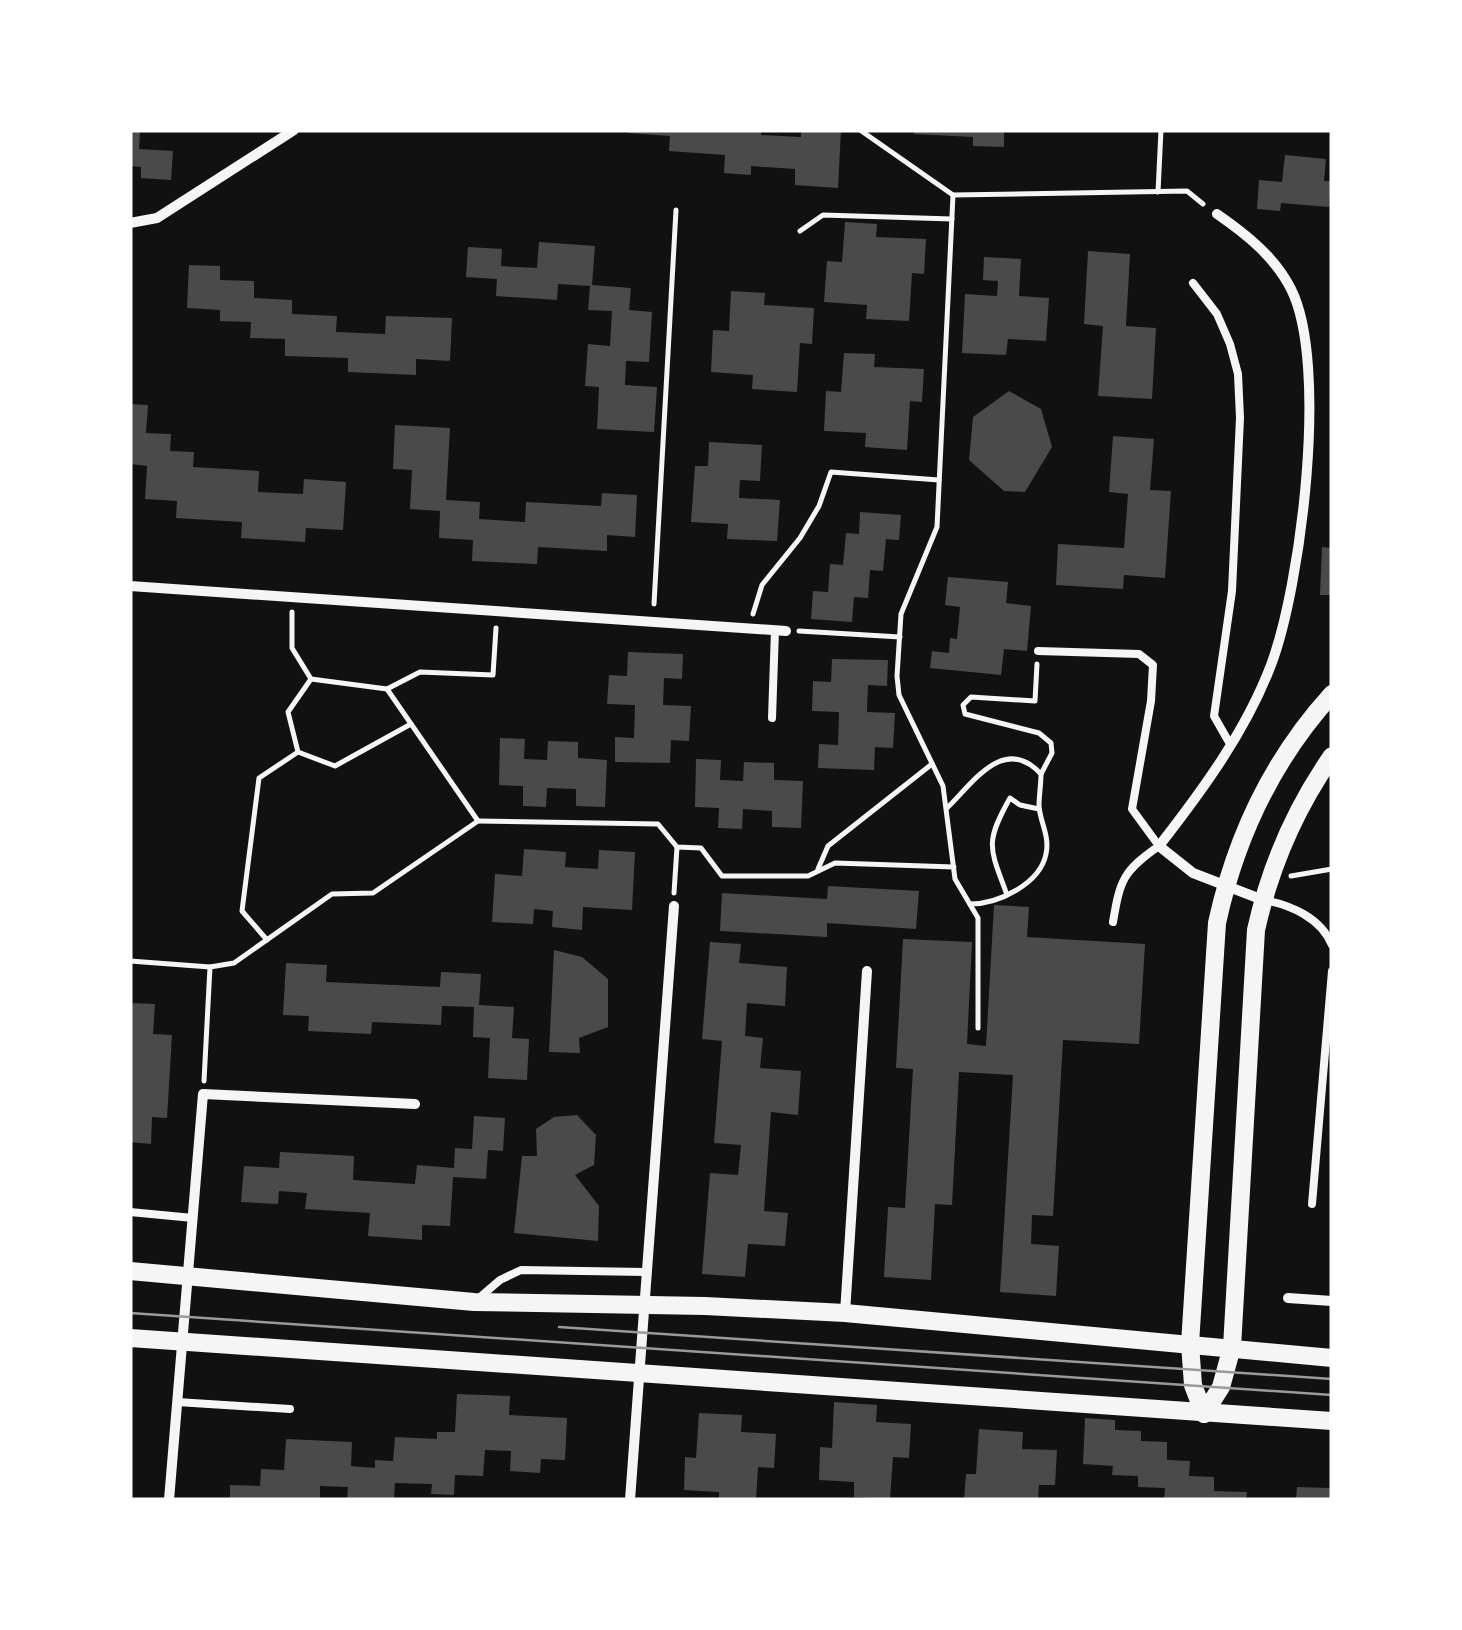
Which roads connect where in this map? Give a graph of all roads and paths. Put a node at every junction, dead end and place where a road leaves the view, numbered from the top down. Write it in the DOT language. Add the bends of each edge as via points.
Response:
graph roads {
  1 [pos="294,130"];
  2 [pos="860,130"];
  3 [pos="1161,130"];
  4 [pos="1158,192"];
  5 [pos="953,195"];
  6 [pos="676,210"];
  7 [pos="1217,214"];
  8 [pos="952,219"];
  9 [pos="130,223"];
  10 [pos="800,231"];
  11 [pos="1193,283"];
  12 [pos="939,480"];
  13 [pos="130,586"];
  14 [pos="292,598"];
  15 [pos="498,612"];
  16 [pos="653,622"];
  17 [pos="748,628"];
  18 [pos="781,630"];
  19 [pos="900,636"];
  20 [pos="1038,652"];
  21 [pos="311,680"];
  22 [pos="387,688"];
  23 [pos="1332,694"];
  24 [pos="772,718"];
  25 [pos="411,724"];
  26 [pos="1230,744"];
  27 [pos="298,752"];
  28 [pos="1332,756"];
  29 [pos="932,764"];
  30 [pos="1041,774"];
  31 [pos="947,808"];
  32 [pos="1039,809"];
  33 [pos="478,821"];
  34 [pos="1159,846"];
  35 [pos="676,847"];
  36 [pos="954,867"];
  37 [pos="1332,869"];
  38 [pos="817,872"];
  39 [pos="1270,880"];
  40 [pos="1225,888"];
  41 [pos="1008,895"];
  42 [pos="1263,900"];
  43 [pos="970,904"];
  44 [pos="674,906"];
  45 [pos="1113,922"];
  46 [pos="266,940"];
  47 [pos="1332,945"];
  48 [pos="130,961"];
  49 [pos="210,967"];
  50 [pos="867,970"];
  51 [pos="1332,971"];
  52 [pos="978,1028"];
  53 [pos="203,1094"];
  54 [pos="414,1104"];
  55 [pos="1312,1204"];
  56 [pos="130,1212"];
  57 [pos="193,1218"];
  58 [pos="130,1271"];
  59 [pos="645,1272"];
  60 [pos="188,1275"];
  61 [pos="1288,1298"];
  62 [pos="1332,1301"];
  63 [pos="474,1302"];
  64 [pos="642,1305"];
  65 [pos="845,1314"];
  66 [pos="130,1338"];
  67 [pos="182,1342"];
  68 [pos="1190,1344"];
  69 [pos="1232,1347"];
  70 [pos="1332,1358"];
  71 [pos="638,1374"];
  72 [pos="177,1402"];
  73 [pos="290,1410"];
  74 [pos="1204,1414"];
  75 [pos="1332,1421"];
  76 [pos="169,1500"];
  77 [pos="630,1500"];
  1 -- 9 [label="street" via="157,218"];
  2 -- 5 [label="path"];
  3 -- 4 [label="path"];
  4 -- 5 [label="path"];
  4 -- 7 [label="path" via="1186,192"];
  5 -- 8 [label="path"];
  6 -- 16 [label="path"];
  7 -- 26 [label="street" via="1246,233 1292,290 1310,387 1302,530 1289,606 1264,682"];
  8 -- 10 [label="path" via="822,214"];
  8 -- 12 [label="path"];
  11 -- 26 [label="lane" via="1217,314 1238,374 1232,591 1214,716"];
  12 -- 17 [label="path" via="830,472 800,538 762,585"];
  12 -- 19 [label="path" via="937,527 902,614"];
  13 -- 14 [label="street"];
  14 -- 15 [label="street"];
  14 -- 21 [label="path" via="292,648"];
  15 -- 16 [label="street"];
  15 -- 22 [label="path" via="493,675 420,672"];
  16 -- 17 [label="street"];
  17 -- 18 [label="street"];
  18 -- 19 [label="path"];
  18 -- 24 [label="lane"];
  19 -- 29 [label="path" via="898,695"];
  20 -- 30 [label="path" via="1035,701 970,698 963,705 965,714 1040,733 1052,753"];
  20 -- 34 [label="lane" via="1139,654 1154,665 1132,808"];
  21 -- 22 [label="path"];
  21 -- 27 [label="path" via="288,712"];
  22 -- 25 [label="path"];
  23 -- 40 [label="street" via="1276,767 1249,817"];
  25 -- 27 [label="path" via="335,766"];
  25 -- 33 [label="path"];
  26 -- 34 [label="street"];
  27 -- 46 [label="path" via="259,778 242,911"];
  28 -- 39 [label="street" via="1288,830"];
  29 -- 31 [label="path"];
  29 -- 38 [label="path" via="828,846"];
  30 -- 31 [label="path" via="1019,759 994,761"];
  30 -- 32 [label="path"];
  31 -- 36 [label="path"];
  32 -- 41 [label="path" via="1046,854 1038,871"];
  32 -- 41 [label="path" via="1010,798 994,826 990,843"];
  33 -- 35 [label="path" via="658,824"];
  33 -- 46 [label="path" via="373,893 332,894"];
  34 -- 40 [label="street" via="1193,874"];
  34 -- 45 [label="lane" via="1119,883"];
  35 -- 38 [label="path" via="701,848 722,876"];
  35 -- 44 [label="path"];
  36 -- 38 [label="path" via="835,864"];
  36 -- 43 [label="path"];
  37 -- 39 [label="path"];
  39 -- 42 [label="street"];
  40 -- 42 [label="street"];
  40 -- 68 [label="street" via="1212,964"];
  41 -- 43 [label="path"];
  42 -- 47 [label="lane" via="1306,916"];
  42 -- 69 [label="street" via="1252,967"];
  43 -- 52 [label="path" via="978,918"];
  44 -- 59 [label="street"];
  46 -- 49 [label="path" via="234,963"];
  48 -- 49 [label="path"];
  49 -- 53 [label="path"];
  50 -- 65 [label="street"];
  51 -- 55 [label="lane"];
  53 -- 54 [label="street"];
  53 -- 57 [label="street"];
  56 -- 57 [label="lane"];
  57 -- 60 [label="street"];
  58 -- 60 [label="street"];
  59 -- 63 [label="lane" via="521,1270"];
  59 -- 64 [label="street"];
  60 -- 63 [label="street"];
  60 -- 67 [label="street"];
  61 -- 62 [label="street"];
  63 -- 64 [label="street"];
  64 -- 65 [label="street"];
  64 -- 71 [label="street"];
  65 -- 68 [label="street"];
  66 -- 67 [label="street"];
  67 -- 71 [label="street"];
  67 -- 72 [label="street"];
  68 -- 69 [label="street"];
  68 -- 74 [label="street" via="1193,1385"];
  69 -- 70 [label="street"];
  69 -- 74 [label="street" via="1221,1387"];
  71 -- 74 [label="street"];
  71 -- 77 [label="street"];
  72 -- 73 [label="lane"];
  72 -- 76 [label="street"];
  74 -- 75 [label="street"];
}
